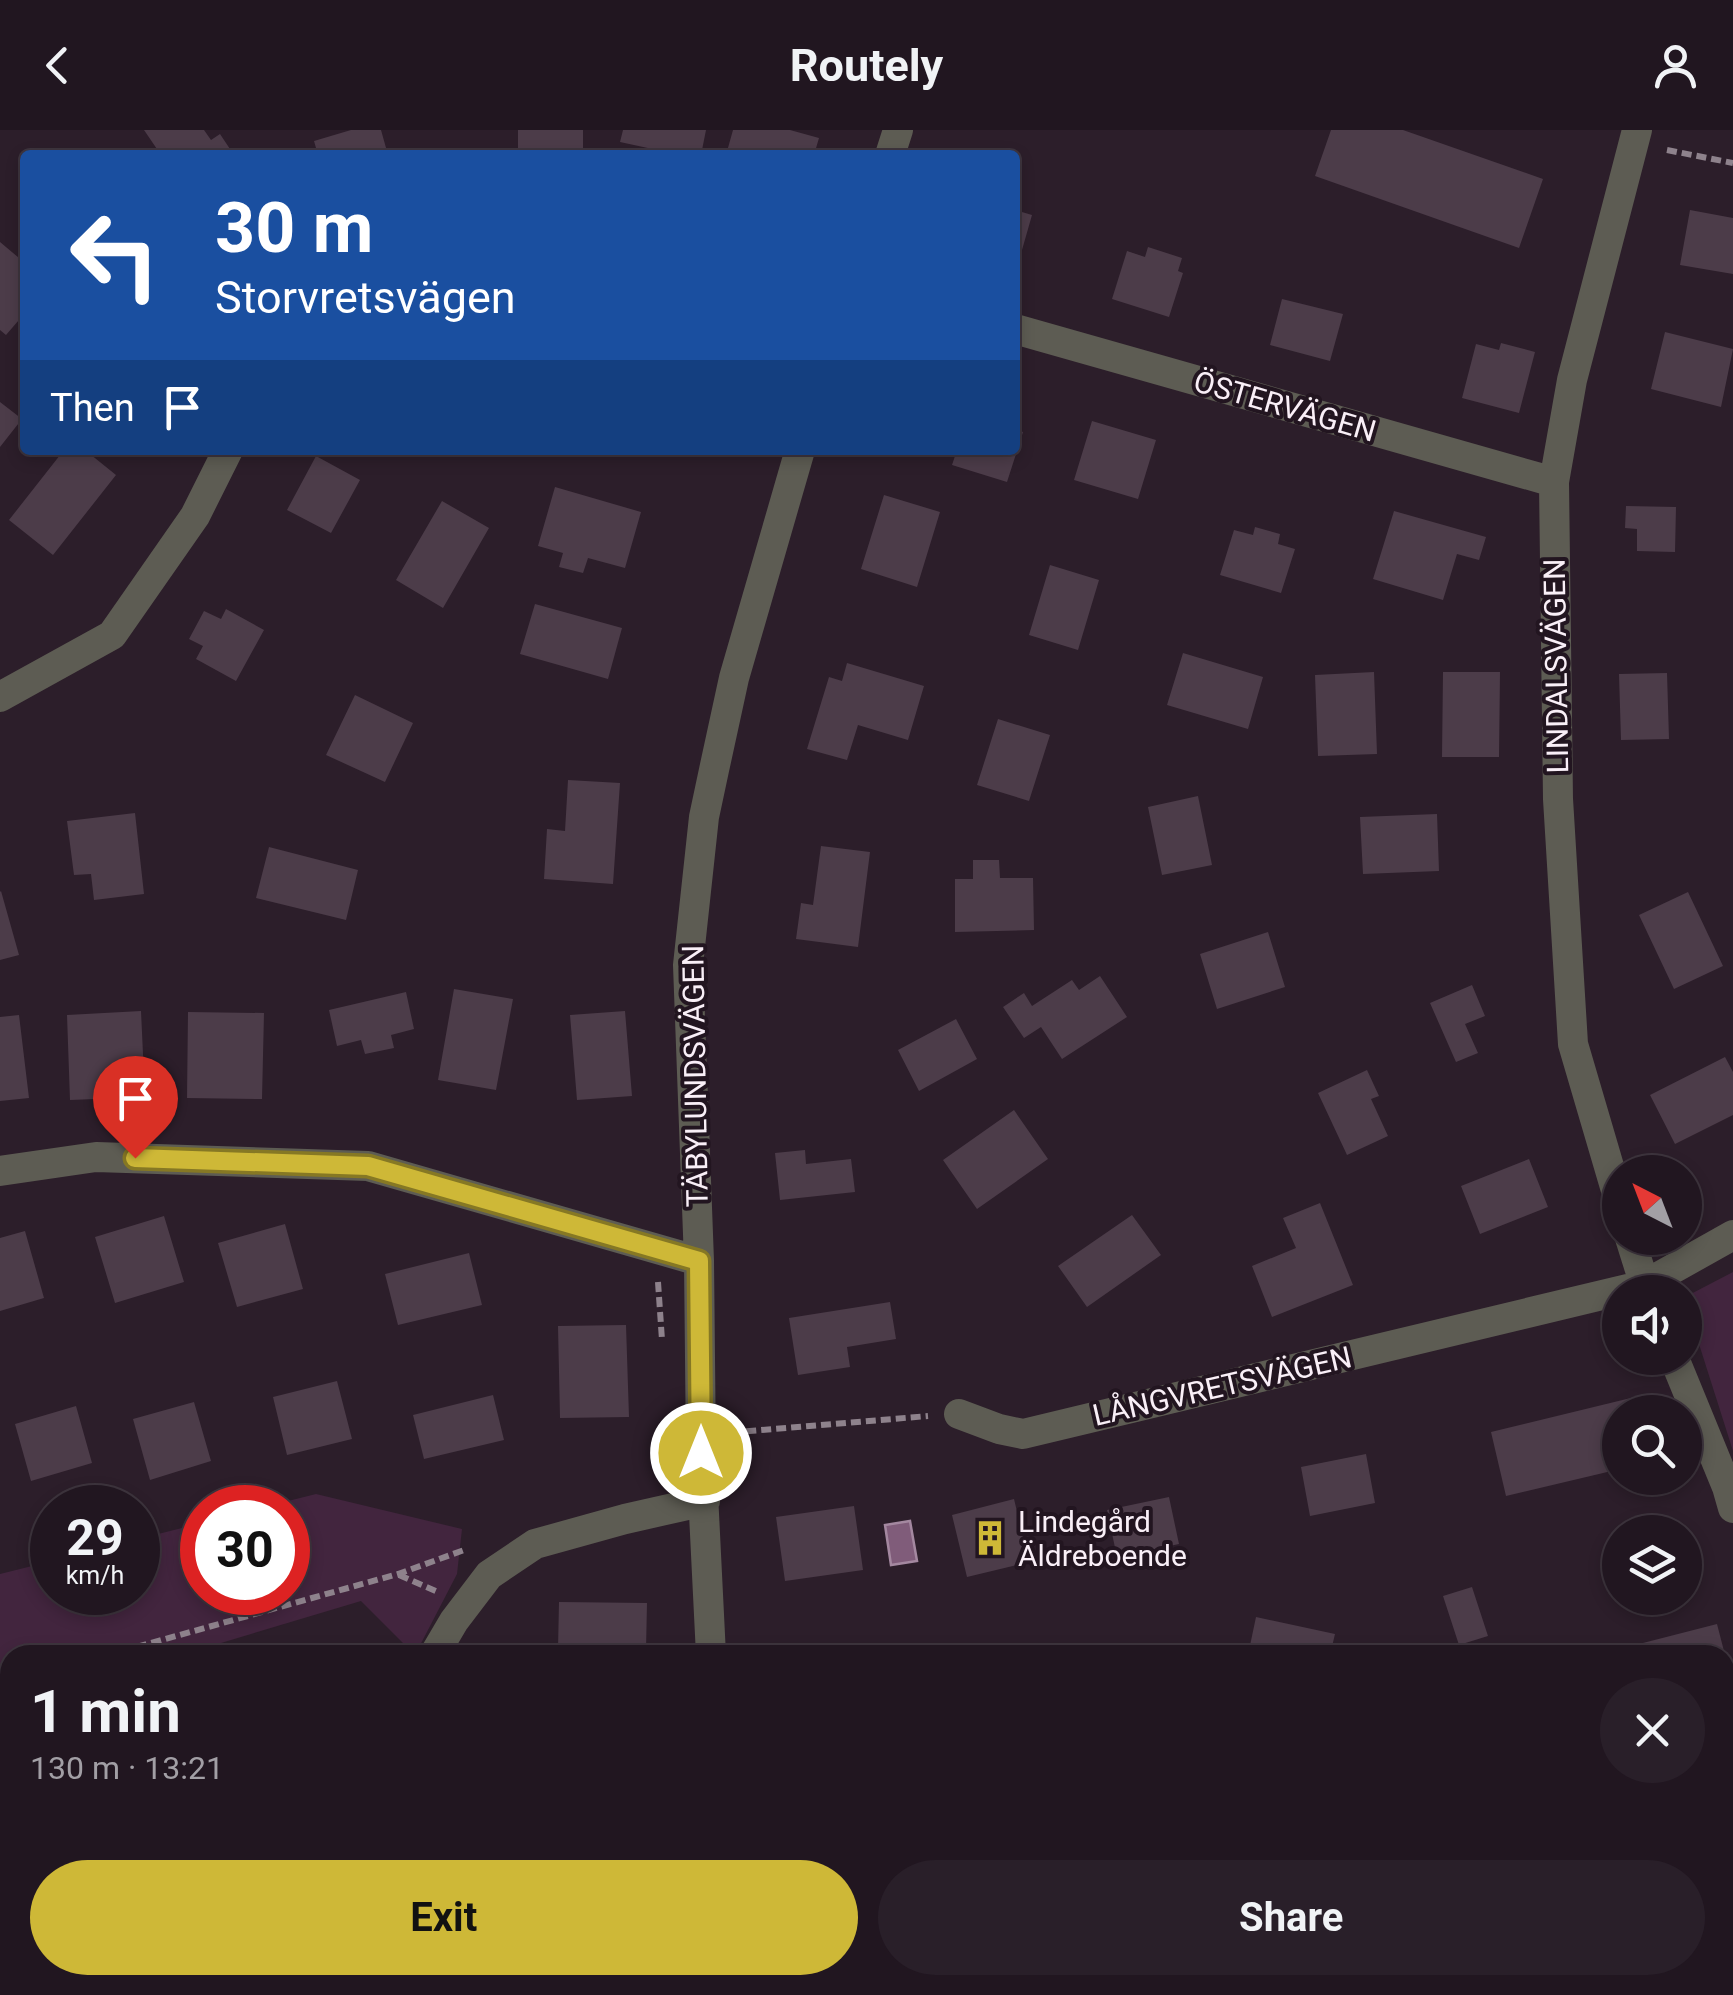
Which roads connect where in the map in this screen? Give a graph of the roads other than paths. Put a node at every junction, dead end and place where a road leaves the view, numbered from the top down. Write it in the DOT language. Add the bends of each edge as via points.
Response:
graph roads {
  1 [pos="1637,130"];
  2 [pos="1020,330"];
  3 [pos="226,455"];
  4 [pos="799,455"];
  5 [pos="1554,482"];
  6 [pos="0,697"];
  7 [pos="1605,1155"];
  8 [pos="0,1171"];
  9 [pos="1733,1236"];
  10 [pos="699,1261"];
  11 [pos="1669,1275"];
  12 [pos="1602,1299"];
  13 [pos="1681,1375"];
  14 [pos="960,1414"];
  15 [pos="704,1502"];
  16 [pos="1733,1508"];
  17 [pos="440,1645"];
  18 [pos="711,1645"];
  1 -- 5 [label="street, LINDALSVÄGEN" via="1572,380"];
  2 -- 5 [label="street, ÖSTERVÄGEN"];
  3 -- 6 [label="street" via="196,516 112,635"];
  4 -- 10 [label="street, TÄBYLUNDSVÄGEN" via="734,678 704,816 688,965"];
  5 -- 7 [label="street, LINDALSVÄGEN" via="1558,800 1572,1044"];
  8 -- 10 [label="street" via="96,1157 368,1166"];
  9 -- 11 [label="street, LÅNGVRETSVÄGEN"];
  10 -- 15 [label="street, TÄBYLUNDSVÄGEN"];
  12 -- 14 [label="street, LÅNGVRETSVÄGEN" via="1024,1434"];
  13 -- 16 [label="street"];
  15 -- 17 [label="street" via="535,1544 489,1575"];
  15 -- 18 [label="street, TÄBYLUNDSVÄGEN"];
}
